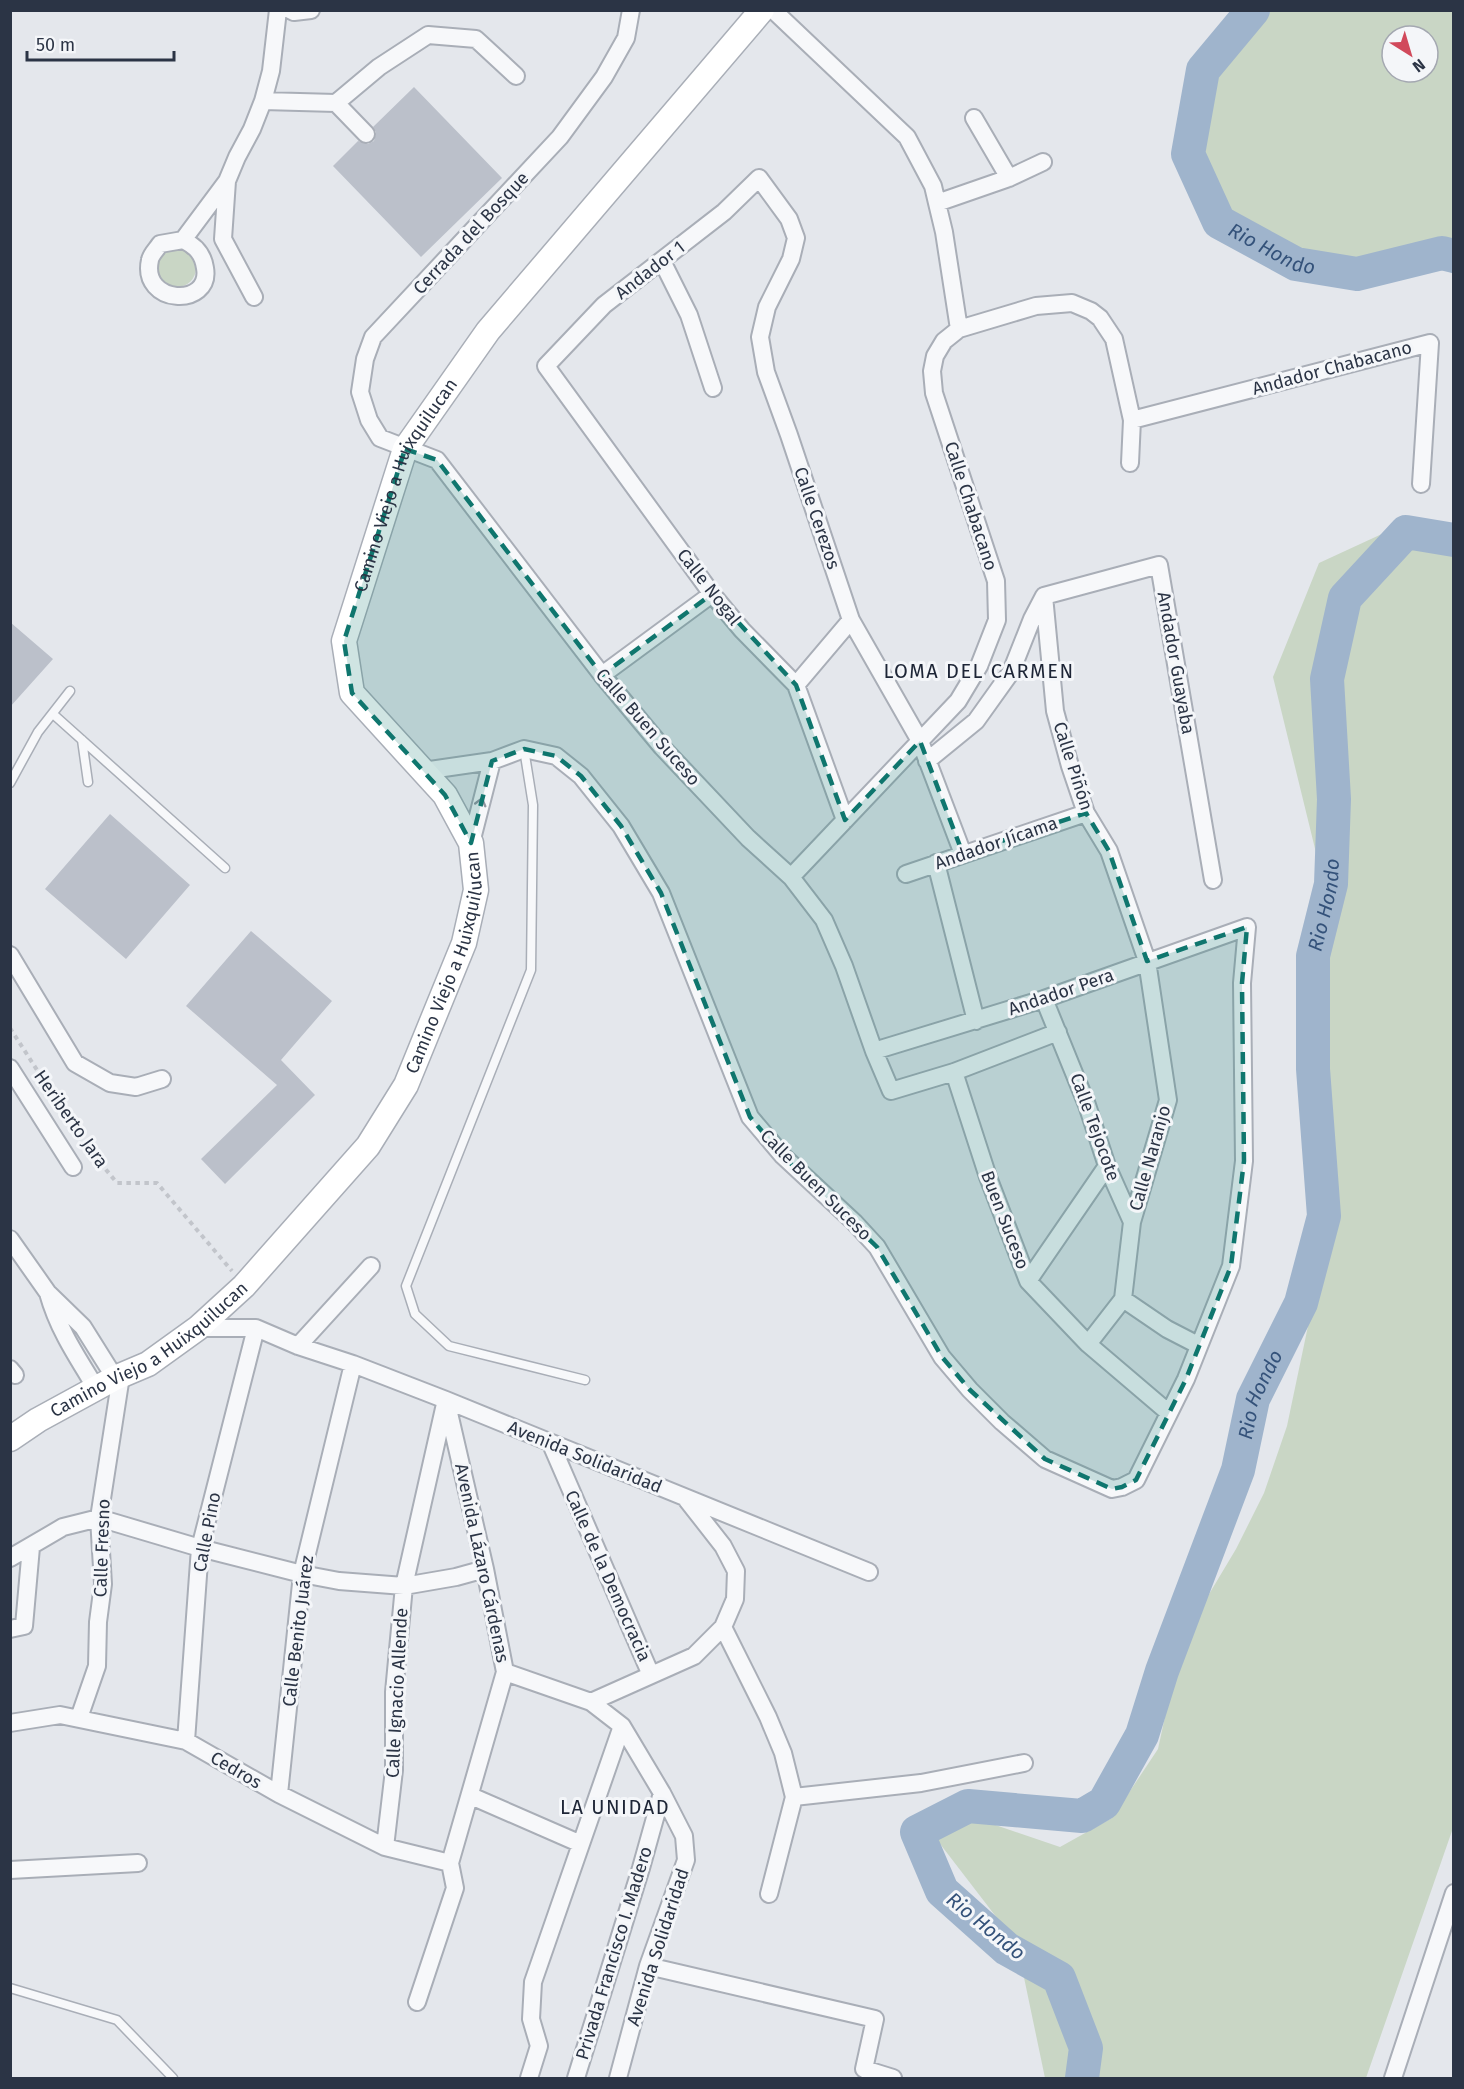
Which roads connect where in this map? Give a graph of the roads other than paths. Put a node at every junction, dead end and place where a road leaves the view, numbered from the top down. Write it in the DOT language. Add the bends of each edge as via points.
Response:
graph roads {
  1 [pos="278,10"];
  2 [pos="290,10"];
  3 [pos="311,10"];
  4 [pos="631,10"];
  5 [pos="762,10"];
  6 [pos="773,10"];
  7 [pos="516,76"];
  8 [pos="263,101"];
  9 [pos="336,104"];
  10 [pos="974,118"];
  11 [pos="366,134"];
  12 [pos="1043,162"];
  13 [pos="759,178"];
  14 [pos="1009,178"];
  15 [pos="227,181"];
  16 [pos="937,203"];
  17 [pos="183,240"];
  18 [pos="662,261"];
  19 [pos="254,297"];
  20 [pos="958,329"];
  21 [pos="546,366"];
  22 [pos="713,388"];
  23 [pos="1132,420"];
  24 [pos="405,449"];
  25 [pos="1130,463"];
  26 [pos="1421,484"];
  27 [pos="712,594"];
  28 [pos="1044,596"];
  29 [pos="851,620"];
  30 [pos="602,675"];
  31 [pos="796,685"];
  32 [pos="70,691"];
  33 [pos="52,714"];
  34 [pos="82,741"];
  35 [pos="920,741"];
  36 [pos="524,749"];
  37 [pos="492,761"];
  38 [pos="927,761"];
  39 [pos="423,771"];
  40 [pos="88,782"];
  41 [pos="10,783"];
  42 [pos="1086,813"];
  43 [pos="845,820"];
  44 [pos="471,843"];
  45 [pos="963,854"];
  46 [pos="936,863"];
  47 [pos="225,868"];
  48 [pos="906,874"];
  49 [pos="791,877"];
  50 [pos="1213,880"];
  51 [pos="10,955"];
  52 [pos="1147,961"];
  53 [pos="1044,999"];
  54 [pos="976,1021"];
  55 [pos="1058,1032"];
  56 [pos="874,1051"];
  57 [pos="10,1068"];
  58 [pos="954,1072"];
  59 [pos="162,1079"];
  60 [pos="1107,1166"];
  61 [pos="73,1167"];
  62 [pos="1132,1222"];
  63 [pos="12,1244"];
  64 [pos="371,1266"];
  65 [pos="1028,1281"];
  66 [pos="1124,1299"];
  67 [pos="198,1328"];
  68 [pos="256,1328"];
  69 [pos="1088,1344"];
  70 [pos="1198,1345"];
  71 [pos="298,1346"];
  72 [pos="353,1364"];
  73 [pos="585,1380"];
  74 [pos="111,1381"];
  75 [pos="446,1400"];
  76 [pos="1169,1413"];
  77 [pos="10,1439"];
  78 [pos="551,1444"];
  79 [pos="686,1497"];
  80 [pos="99,1518"];
  81 [pos="31,1546"];
  82 [pos="200,1548"];
  83 [pos="10,1558"];
  84 [pos="485,1569"];
  85 [pos="869,1572"];
  86 [pos="302,1574"];
  87 [pos="404,1586"];
  88 [pos="723,1627"];
  89 [pos="10,1629"];
  90 [pos="505,1672"];
  91 [pos="651,1675"];
  92 [pos="591,1702"];
  93 [pos="79,1718"];
  94 [pos="10,1723"];
  95 [pos="622,1726"];
  96 [pos="186,1741"];
  97 [pos="1024,1763"];
  98 [pos="662,1793"];
  99 [pos="279,1794"];
  100 [pos="471,1796"];
  101 [pos="794,1797"];
  102 [pos="581,1844"];
  103 [pos="385,1847"];
  104 [pos="138,1863"];
  105 [pos="450,1863"];
  106 [pos="10,1870"];
  107 [pos="1454,1893"];
  108 [pos="768,1894"];
  109 [pos="648,1966"];
  110 [pos="10,1988"];
  111 [pos="417,2002"];
  112 [pos="173,2079"];
  113 [pos="530,2079"];
  114 [pos="576,2079"];
  115 [pos="618,2079"];
  116 [pos="893,2079"];
  117 [pos="1393,2079"];
  1 -- 8 [label="street" via="271,71"];
  2 -- 3 [label="street"];
  4 -- 24 [label="street, Cerrada del Bosque" via="626,38 604,77 560,137 373,337 360,392 380,438"];
  5 -- 24 [label="main road, Camino Viejo a Huixquilucan" via="488,331"];
  6 -- 16 [label="street" via="907,137 933,186"];
  7 -- 9 [label="street" via="476,39 428,34 379,67"];
  8 -- 9 [label="street"];
  8 -- 15 [label="street"];
  9 -- 11 [label="street"];
  10 -- 14 [label="street"];
  12 -- 14 [label="street"];
  13 -- 18 [label="street, Andador 1" via="724,212"];
  13 -- 29 [label="street, Calle Cerezos" via="789,219 796,238 791,259 767,307 760,337 766,372"];
  14 -- 16 [label="street"];
  15 -- 17 [label="street"];
  15 -- 19 [label="street" via="223,239"];
  16 -- 20 [label="street"];
  18 -- 21 [label="street, Andador 1" via="604,305"];
  18 -- 22 [label="street" via="689,315"];
  20 -- 23 [label="street" via="1036,306 1072,303 1091,311 1114,339"];
  20 -- 35 [label="street, Calle Chabacano" via="935,356 934,393 996,581 997,620 979,666 958,701"];
  21 -- 27 [label="street, Calle Nogal"];
  23 -- 25 [label="street"];
  23 -- 26 [label="street, Andador Chabacano" via="1430,343"];
  24 -- 30 [label="street, Calle Buen Suceso" via="437,460"];
  24 -- 39 [label="main road, Camino Viejo a Huixquilucan" via="344,641 352,693"];
  27 -- 30 [label="street"];
  27 -- 31 [label="street, Calle Nogal"];
  28 -- 38 [label="street" via="1011,672 976,721"];
  28 -- 42 [label="street, Calle Piñón" via="1055,711"];
  28 -- 50 [label="street, Andador Guayaba" via="1159,565"];
  29 -- 31 [label="street"];
  29 -- 35 [label="street, Calle Cerezos"];
  30 -- 49 [label="street, Calle Buen Suceso" via="662,747 748,838"];
  31 -- 43 [label="street, Calle Nogal"];
  32 -- 33 [label="lane"];
  33 -- 34 [label="lane"];
  33 -- 41 [label="lane"];
  34 -- 40 [label="lane"];
  34 -- 47 [label="lane"];
  35 -- 38 [label="street, Calle Cerezos"];
  35 -- 43 [label="street, Calle Chabacano"];
  36 -- 37 [label="street"];
  36 -- 73 [label="lane" via="534,805 531,970 406,1286 415,1314 449,1346"];
  36 -- 76 [label="street, Calle Buen Suceso" via="556,756 581,776 621,826 661,893 750,1117 783,1156 877,1247 942,1357 970,1390 1045,1459 1112,1489 1136,1480"];
  37 -- 39 [label="street"];
  44 -- 37 [label="street, one-way"];
  38 -- 45 [label="street, Calle Cerezos"];
  39 -- 44 [label="main road, Camino Viejo a Huixquilucan" via="445,795"];
  42 -- 45 [label="street, Andador Jícama"];
  42 -- 52 [label="street, Calle Piñón" via="1109,851"];
  43 -- 49 [label="street, Calle Chabacano"];
  44 -- 67 [label="main road, Camino Viejo a Huixquilucan" via="476,891 464,944 406,1085 368,1146 244,1286"];
  45 -- 46 [label="street, Andador Jícama"];
  46 -- 48 [label="street, Andador Jícama"];
  46 -- 54 [label="street"];
  49 -- 56 [label="street, Calle Buen Suceso" via="824,920"];
  51 -- 59 [label="street" via="75,1063 110,1083 136,1088"];
  52 -- 53 [label="street, Andador Pera"];
  52 -- 62 [label="street, Calle Naranjo" via="1168,1100"];
  52 -- 70 [label="street, Andador Pera" via="1247,927 1242,983 1244,1161 1231,1266"];
  53 -- 54 [label="street, Andador Pera"];
  53 -- 55 [label="street, Calle Tejocote"];
  54 -- 56 [label="street, Andador Pera"];
  55 -- 58 [label="street"];
  55 -- 60 [label="street, Calle Tejocote" via="1088,1105"];
  56 -- 58 [label="street, Calle Buen Suceso" via="891,1091"];
  57 -- 61 [label="street"];
  58 -- 65 [label="street, Buen Suceso"];
  60 -- 62 [label="street, Calle Tejocote"];
  60 -- 65 [label="street"];
  62 -- 66 [label="street, Calle Naranjo"];
  63 -- 74 [label="street" via="48,1293 84,1327"];
  64 -- 71 [label="street"];
  65 -- 69 [label="street, Buen Suceso"];
  66 -- 69 [label="street"];
  66 -- 70 [label="street"];
  67 -- 68 [label="street, Avenida Solidaridad"];
  67 -- 74 [label="main road, Camino Viejo a Huixquilucan" via="148,1364"];
  68 -- 71 [label="street, Avenida Solidaridad"];
  68 -- 82 [label="street, Calle Pino"];
  69 -- 76 [label="street, Buen Suceso"];
  70 -- 76 [label="street"];
  71 -- 72 [label="street, Avenida Solidaridad"];
  72 -- 75 [label="street, Avenida Solidaridad"];
  72 -- 86 [label="street, Calle Benito Juárez"];
  74 -- 77 [label="main road, Camino Viejo a Huixquilucan"];
  74 -- 80 [label="street, Calle Fresno"];
  75 -- 78 [label="street, Avenida Solidaridad"];
  75 -- 84 [label="street, Avenida Lázaro Cárdenas"];
  75 -- 87 [label="street, Calle Ignacio Allende"];
  78 -- 79 [label="street, Avenida Solidaridad"];
  78 -- 91 [label="street, Calle de la Democracia"];
  79 -- 85 [label="street"];
  79 -- 88 [label="street, Avenida Solidaridad" via="723,1546 736,1572 735,1599"];
  80 -- 81 [label="street" via="63,1527"];
  80 -- 82 [label="street"];
  80 -- 93 [label="street, Calle Fresno" via="103,1584 97,1666"];
  81 -- 83 [label="street"];
  81 -- 89 [label="street" via="24,1626"];
  82 -- 86 [label="street"];
  82 -- 96 [label="street, Calle Pino"];
  84 -- 87 [label="street"];
  84 -- 90 [label="street, Avenida Lázaro Cárdenas"];
  86 -- 87 [label="street"];
  86 -- 99 [label="street, Calle Benito Juárez"];
  87 -- 103 [label="street, Calle Ignacio Allende" via="393,1692 394,1770"];
  88 -- 91 [label="street, Avenida Solidaridad" via="693,1656"];
  88 -- 101 [label="street" via="779,1744"];
  90 -- 92 [label="street, Avenida Solidaridad"];
  90 -- 100 [label="street, Avenida Lázaro Cárdenas"];
  91 -- 92 [label="street, Avenida Solidaridad"];
  92 -- 95 [label="street, Avenida Solidaridad"];
  93 -- 94 [label="street, Cedros" via="60,1715"];
  93 -- 96 [label="street, Cedros"];
  95 -- 98 [label="street, Avenida Solidaridad"];
  95 -- 102 [label="street"];
  96 -- 99 [label="street, Cedros"];
  97 -- 101 [label="street" via="921,1783"];
  98 -- 109 [label="street, Avenida Solidaridad" via="684,1836 686,1860"];
  98 -- 114 [label="street, Privada Francisco I. Madero"];
  99 -- 103 [label="street, Cedros"];
  100 -- 102 [label="street"];
  100 -- 105 [label="street, Avenida Lázaro Cárdenas"];
  101 -- 108 [label="street"];
  102 -- 113 [label="street" via="533,1982 531,2019 539,2046"];
  103 -- 105 [label="street, Cedros"];
  104 -- 106 [label="street"];
  105 -- 111 [label="street, Avenida Lázaro Cárdenas" via="455,1888"];
  107 -- 117 [label="street"];
  109 -- 115 [label="street, Avenida Solidaridad"];
  109 -- 116 [label="street" via="875,2019 864,2068"];
  110 -- 112 [label="lane" via="117,2020"];
}
